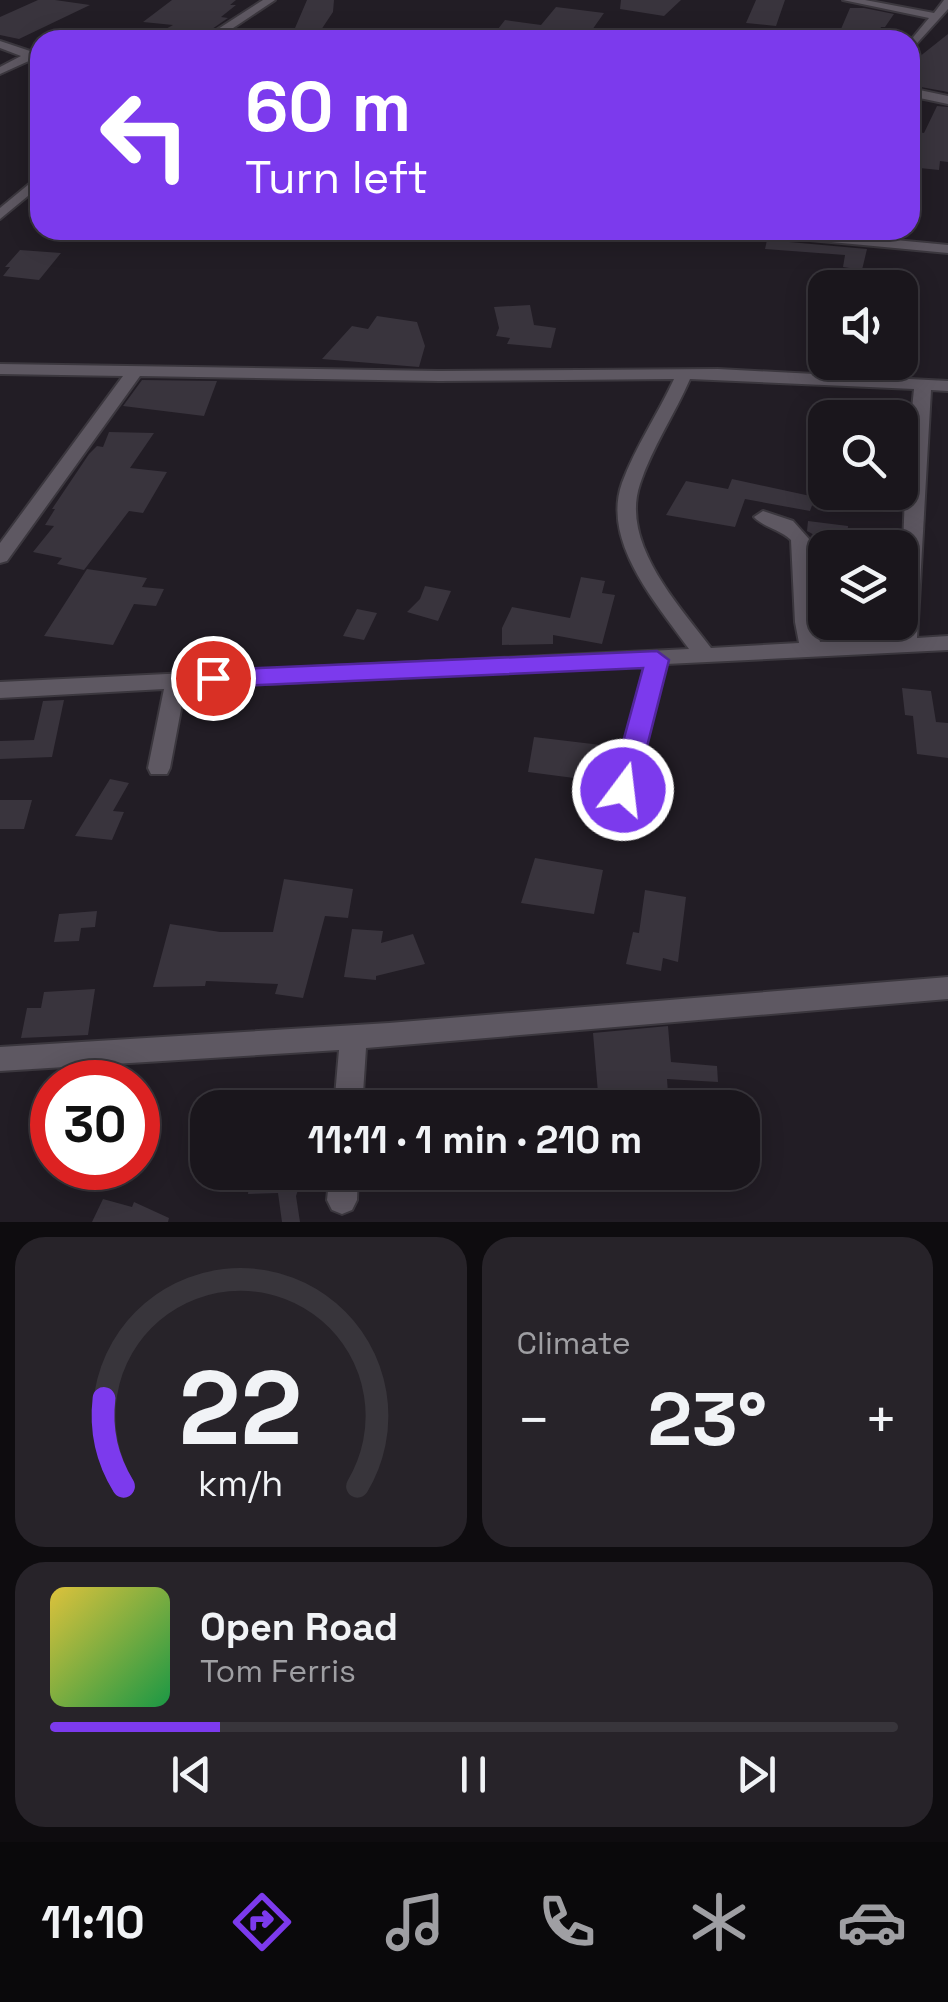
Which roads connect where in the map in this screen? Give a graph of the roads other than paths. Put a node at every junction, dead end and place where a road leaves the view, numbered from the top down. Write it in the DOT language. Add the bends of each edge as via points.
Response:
graph roads {
  1 [pos="270,0"];
  2 [pos="848,0"];
  3 [pos="943,8"];
  4 [pos="223,30"];
  5 [pos="920,36"];
  6 [pos="0,44"];
  7 [pos="30,55"];
  8 [pos="30,59"];
  9 [pos="0,71"];
  10 [pos="920,94"];
  11 [pos="948,100"];
  12 [pos="30,188"];
  13 [pos="0,215"];
  14 [pos="865,240"];
  15 [pos="948,250"];
  16 [pos="0,369"];
  17 [pos="136,370"];
  18 [pos="684,374"];
  19 [pos="924,385"];
  20 [pos="948,386"];
  21 [pos="763,518"];
  22 [pos="0,557"];
  23 [pos="948,643"];
  24 [pos="906,645"];
  25 [pos="812,650"];
  26 [pos="705,655"];
  27 [pos="657,660"];
  28 [pos="176,680"];
  29 [pos="0,690"];
  30 [pos="159,768"];
  31 [pos="623,790"];
  32 [pos="948,988"];
  33 [pos="353,1037"];
  34 [pos="0,1059"];
  35 [pos="349,1090"];
  1 -- 4 [label="street"];
  2 -- 3 [label="street"];
  3 -- 5 [label="street"];
  6 -- 7 [label="street"];
  8 -- 9 [label="street"];
  10 -- 11 [label="street"];
  12 -- 13 [label="street"];
  14 -- 15 [label="street"];
  16 -- 17 [label="street"];
  17 -- 18 [label="street"];
  17 -- 22 [label="street"];
  18 -- 19 [label="street"];
  18 -- 26 [label="street" via="630,486 625,515 650,578"];
  19 -- 20 [label="street"];
  19 -- 24 [label="street"];
  21 -- 25 [label="street" via="786,525 800,539"];
  23 -- 24 [label="street"];
  24 -- 25 [label="street"];
  25 -- 26 [label="street"];
  26 -- 27 [label="street"];
  27 -- 28 [label="street"];
  27 -- 31 [label="street"];
  28 -- 29 [label="street"];
  28 -- 30 [label="street"];
  32 -- 33 [label="street"];
  33 -- 34 [label="street"];
  33 -- 35 [label="street"];
}
